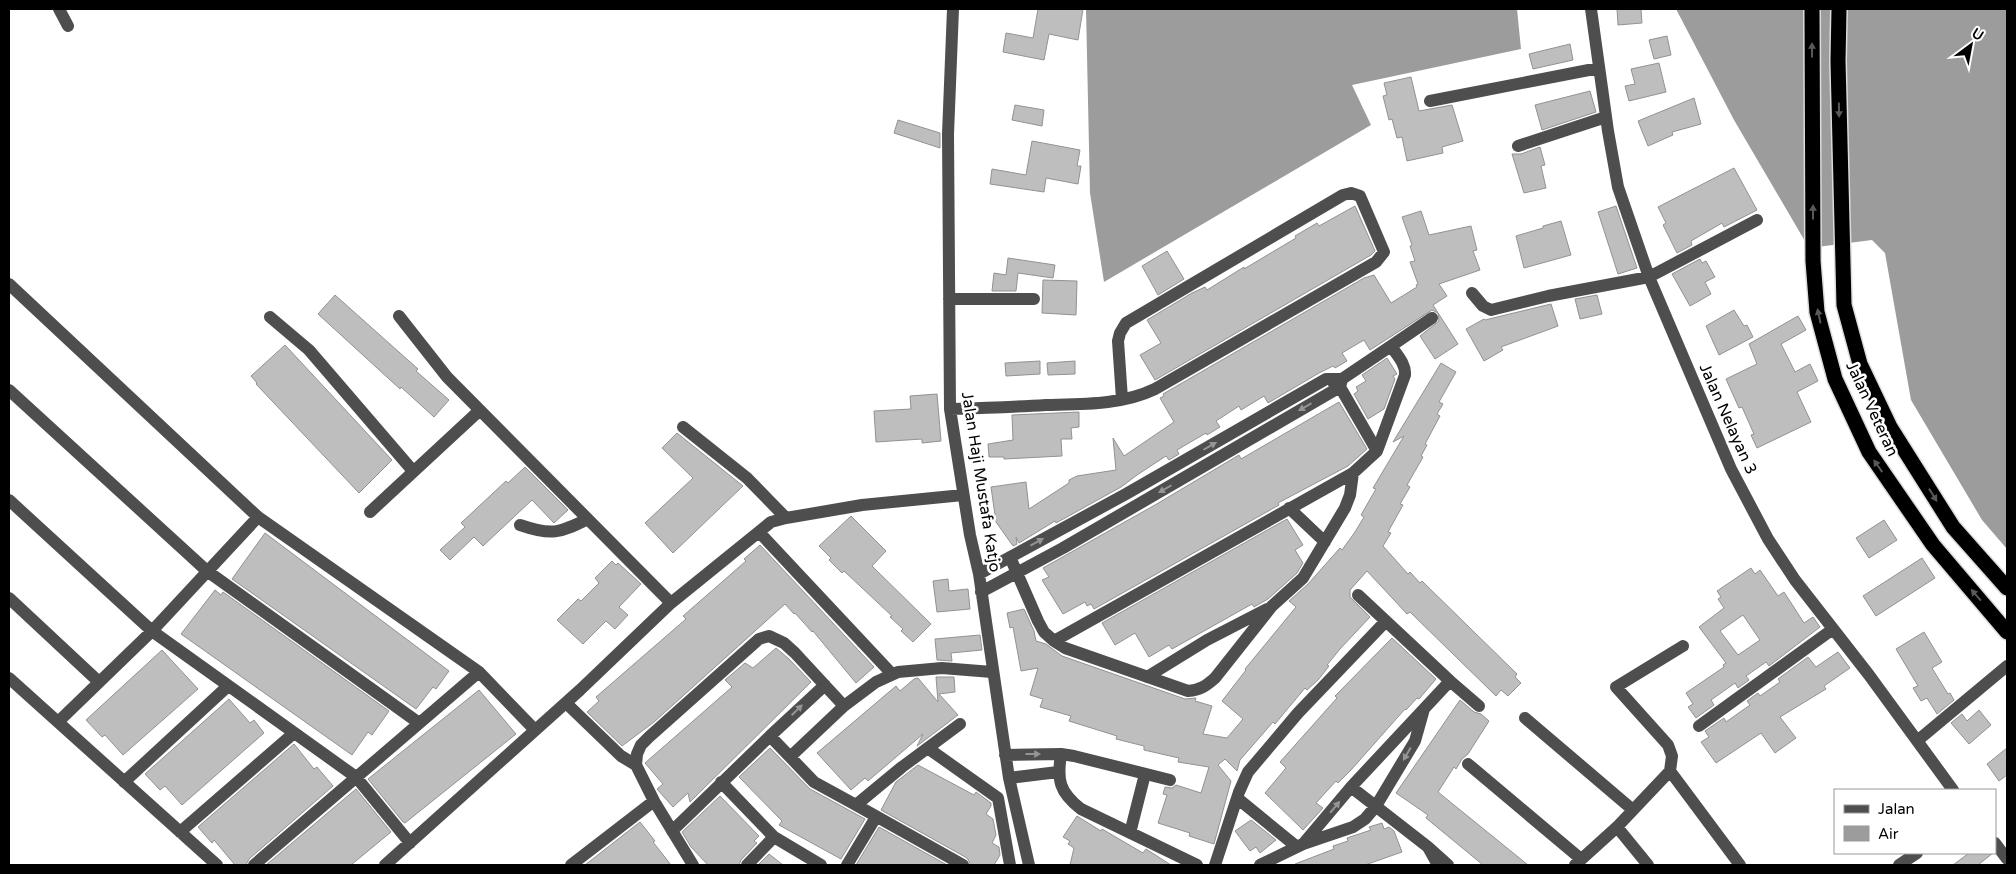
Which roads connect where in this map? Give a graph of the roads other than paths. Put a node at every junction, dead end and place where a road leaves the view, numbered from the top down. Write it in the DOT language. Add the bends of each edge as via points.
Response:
graph roads {
  1 [pos="59,9"];
  2 [pos="953,9"];
  3 [pos="1591,9"];
  4 [pos="1812,9"];
  5 [pos="1839,9"];
  6 [pos="68,26"];
  7 [pos="1599,68"];
  8 [pos="1430,101"];
  9 [pos="1606,117"];
  10 [pos="1518,146"];
  11 [pos="1757,220"];
  12 [pos="1649,277"];
  13 [pos="9,284"];
  14 [pos="1472,293"];
  15 [pos="949,299"];
  16 [pos="1034,299"];
  17 [pos="400,316"];
  18 [pos="270,317"];
  19 [pos="1432,318"];
  20 [pos="1390,346"];
  21 [pos="1341,383"];
  22 [pos="9,390"];
  23 [pos="1122,399"];
  24 [pos="950,409"];
  25 [pos="480,410"];
  26 [pos="683,427"];
  27 [pos="1377,451"];
  28 [pos="413,471"];
  29 [pos="1353,473"];
  30 [pos="963,495"];
  31 [pos="9,500"];
  32 [pos="1289,508"];
  33 [pos="370,512"];
  34 [pos="258,517"];
  35 [pos="786,518"];
  36 [pos="588,519"];
  37 [pos="520,525"];
  38 [pos="759,532"];
  39 [pos="1325,542"];
  40 [pos="1010,557"];
  41 [pos="207,571"];
  42 [pos="1017,573"];
  43 [pos="979,574"];
  44 [pos="2007,588"];
  45 [pos="981,592"];
  46 [pos="1358,595"];
  47 [pos="9,598"];
  48 [pos="671,603"];
  49 [pos="1272,606"];
  50 [pos="1386,621"];
  51 [pos="1833,629"];
  52 [pos="152,631"];
  53 [pos="2007,632"];
  54 [pos="1054,641"];
  55 [pos="1683,646"];
  56 [pos="2007,666"];
  57 [pos="479,672"];
  58 [pos="992,672"];
  59 [pos="892,674"];
  60 [pos="1147,677"];
  61 [pos="9,678"];
  62 [pos="1450,681"];
  63 [pos="99,682"];
  64 [pos="824,684"];
  65 [pos="228,686"];
  66 [pos="566,703"];
  67 [pos="844,706"];
  68 [pos="1479,706"];
  69 [pos="1424,709"];
  70 [pos="1525,718"];
  71 [pos="58,722"];
  72 [pos="419,723"];
  73 [pos="960,724"];
  74 [pos="1699,726"];
  75 [pos="535,730"];
  76 [pos="294,734"];
  77 [pos="770,736"];
  78 [pos="1917,741"];
  79 [pos="928,749"];
  80 [pos="1061,754"];
  81 [pos="1005,755"];
  82 [pos="790,757"];
  83 [pos="1468,764"];
  84 [pos="636,765"];
  85 [pos="1670,771"];
  86 [pos="1058,772"];
  87 [pos="1145,774"];
  88 [pos="356,778"];
  89 [pos="1009,778"];
  90 [pos="1170,780"];
  91 [pos="124,782"];
  92 [pos="721,782"];
  93 [pos="1351,787"];
  94 [pos="1952,789"];
  95 [pos="1237,798"];
  96 [pos="654,801"];
  97 [pos="856,805"];
  98 [pos="1376,806"];
  99 [pos="1633,810"];
  100 [pos="876,817"];
  101 [pos="1617,827"];
  102 [pos="672,831"];
  103 [pos="180,832"];
  104 [pos="1130,833"];
  105 [pos="774,837"];
  106 [pos="410,843"];
  107 [pos="1996,844"];
  108 [pos="1300,845"];
  109 [pos="1428,847"];
  110 [pos="1915,854"];
  111 [pos="2007,859"];
  112 [pos="1578,862"];
  113 [pos="217,865"];
  114 [pos="254,865"];
  115 [pos="385,865"];
  116 [pos="571,865"];
  117 [pos="693,865"];
  118 [pos="747,865"];
  119 [pos="821,865"];
  120 [pos="847,865"];
  121 [pos="963,865"];
  122 [pos="1010,865"];
  123 [pos="1029,865"];
  124 [pos="1197,865"];
  125 [pos="1215,865"];
  126 [pos="1260,865"];
  127 [pos="1438,865"];
  128 [pos="1448,865"];
  129 [pos="1648,865"];
  130 [pos="1740,865"];
  131 [pos="1900,865"];
  1 -- 6 [label="street"];
  2 -- 15 [label="street, Jalan Haji Mustafa Katjo" via="948,134"];
  3 -- 7 [label="street, Jalan Nelayan 3"];
  53 -- 4 [label="highway, Jalan Veteran, one-way" via="1933,545 1869,452 1835,379 1817,312 1813,261"];
  5 -- 44 [label="highway, Jalan Veteran, one-way" via="1844,305 1860,364 1890,427 1953,527"];
  7 -- 8 [label="street"];
  7 -- 9 [label="street, Jalan Nelayan 3"];
  9 -- 10 [label="street"];
  9 -- 12 [label="street, Jalan Nelayan 3" via="1618,187"];
  11 -- 12 [label="street"];
  12 -- 14 [label="street" via="1491,310"];
  12 -- 51 [label="street, Jalan Nelayan 3" via="1731,468 1768,538"];
  13 -- 34 [label="street"];
  15 -- 16 [label="street"];
  15 -- 24 [label="street, Jalan Haji Mustafa Katjo"];
  17 -- 25 [label="street" via="447,377"];
  18 -- 28 [label="street" via="309,350"];
  19 -- 20 [label="street"];
  20 -- 21 [label="street"];
  20 -- 27 [label="street" via="1402,362 1405,375"];
  21 -- 27 [label="street"];
  40 -- 21 [label="street, one-way" via="1326,379"];
  21 -- 42 [label="street, one-way"];
  22 -- 41 [label="street"];
  23 -- 23 [label="street" via="1155,389 1376,262 1384,252 1360,196 1344,195 1126,322 1118,341"];
  23 -- 24 [label="street" via="1090,404"];
  24 -- 30 [label="street, Jalan Haji Mustafa Katjo"];
  25 -- 28 [label="street"];
  25 -- 36 [label="street"];
  26 -- 35 [label="street" via="746,478"];
  27 -- 29 [label="street"];
  28 -- 33 [label="street"];
  29 -- 32 [label="street"];
  29 -- 39 [label="street" via="1345,508"];
  30 -- 35 [label="street" via="862,505"];
  30 -- 43 [label="street, Jalan Haji Mustafa Katjo"];
  31 -- 52 [label="street"];
  32 -- 39 [label="street"];
  32 -- 54 [label="street"];
  34 -- 41 [label="street"];
  34 -- 57 [label="street"];
  35 -- 38 [label="street" via="770,522"];
  36 -- 37 [label="street" via="562,531 542,532"];
  36 -- 48 [label="street"];
  38 -- 48 [label="street"];
  38 -- 59 [label="street"];
  39 -- 49 [label="street" via="1303,578"];
  40 -- 42 [label="street"];
  40 -- 43 [label="street"];
  41 -- 52 [label="street"];
  41 -- 72 [label="street"];
  42 -- 45 [label="street"];
  42 -- 54 [label="street" via="1038,621"];
  43 -- 45 [label="street, Jalan Haji Mustafa Katjo"];
  45 -- 58 [label="street, Jalan Haji Mustafa Katjo"];
  46 -- 50 [label="street"];
  47 -- 63 [label="street"];
  48 -- 66 [label="street"];
  49 -- 60 [label="street" via="1207,640"];
  49 -- 60 [label="street" via="1206,686 1188,691"];
  50 -- 62 [label="street"];
  50 -- 95 [label="street" via="1248,772"];
  51 -- 74 [label="street"];
  51 -- 78 [label="street, Jalan Nelayan 3"];
  52 -- 63 [label="street"];
  52 -- 65 [label="street"];
  54 -- 60 [label="street" via="1064,648"];
  55 -- 85 [label="street" via="1616,686 1668,745 1672,756"];
  56 -- 78 [label="street"];
  57 -- 72 [label="street"];
  57 -- 75 [label="street"];
  58 -- 59 [label="street" via="942,668"];
  58 -- 81 [label="street, Jalan Haji Mustafa Katjo"];
  59 -- 67 [label="street"];
  61 -- 71 [label="street"];
  62 -- 68 [label="street"];
  62 -- 69 [label="street"];
  63 -- 71 [label="street"];
  64 -- 67 [label="street"];
  77 -- 64 [label="street, one-way"];
  64 -- 84 [label="street" via="784,643 764,636 641,745"];
  65 -- 76 [label="street"];
  65 -- 91 [label="street"];
  66 -- 75 [label="street"];
  66 -- 84 [label="street" via="620,756"];
  67 -- 82 [label="street"];
  69 -- 93 [label="street"];
  69 -- 98 [label="street, one-way" via="1415,740"];
  70 -- 99 [label="street"];
  71 -- 91 [label="street"];
  72 -- 88 [label="street"];
  73 -- 79 [label="street"];
  75 -- 106 [label="street"];
  76 -- 88 [label="street"];
  76 -- 103 [label="street"];
  77 -- 82 [label="street"];
  77 -- 92 [label="street"];
  78 -- 94 [label="street, Jalan Nelayan 3"];
  79 -- 97 [label="street"];
  79 -- 122 [label="street" via="998,798"];
  81 -- 80 [label="street, one-way"];
  80 -- 86 [label="street"];
  80 -- 87 [label="street"];
  81 -- 89 [label="street, Jalan Haji Mustafa Katjo"];
  82 -- 97 [label="street" via="814,782"];
  83 -- 112 [label="street"];
  84 -- 96 [label="street"];
  85 -- 99 [label="street"];
  85 -- 130 [label="street"];
  86 -- 89 [label="street"];
  86 -- 104 [label="street" via="1059,782 1071,802"];
  87 -- 90 [label="street"];
  87 -- 104 [label="street"];
  88 -- 106 [label="street"];
  88 -- 114 [label="street"];
  89 -- 123 [label="street, Jalan Haji Mustafa Katjo"];
  91 -- 103 [label="street"];
  92 -- 102 [label="street"];
  92 -- 105 [label="street"];
  93 -- 98 [label="street"];
  108 -- 93 [label="street, one-way"];
  95 -- 108 [label="street"];
  95 -- 125 [label="street"];
  96 -- 102 [label="street"];
  96 -- 116 [label="street"];
  97 -- 100 [label="street"];
  98 -- 108 [label="street" via="1353,827"];
  98 -- 109 [label="street"];
  99 -- 101 [label="street"];
  100 -- 120 [label="street"];
  100 -- 121 [label="street"];
  101 -- 112 [label="street"];
  101 -- 129 [label="street"];
  102 -- 117 [label="street"];
  103 -- 113 [label="street"];
  104 -- 124 [label="street"];
  105 -- 118 [label="street"];
  105 -- 119 [label="street"];
  106 -- 115 [label="street"];
  107 -- 111 [label="street"];
  108 -- 126 [label="street"];
  109 -- 127 [label="street"];
  109 -- 128 [label="street"];
  110 -- 131 [label="street"];
}
